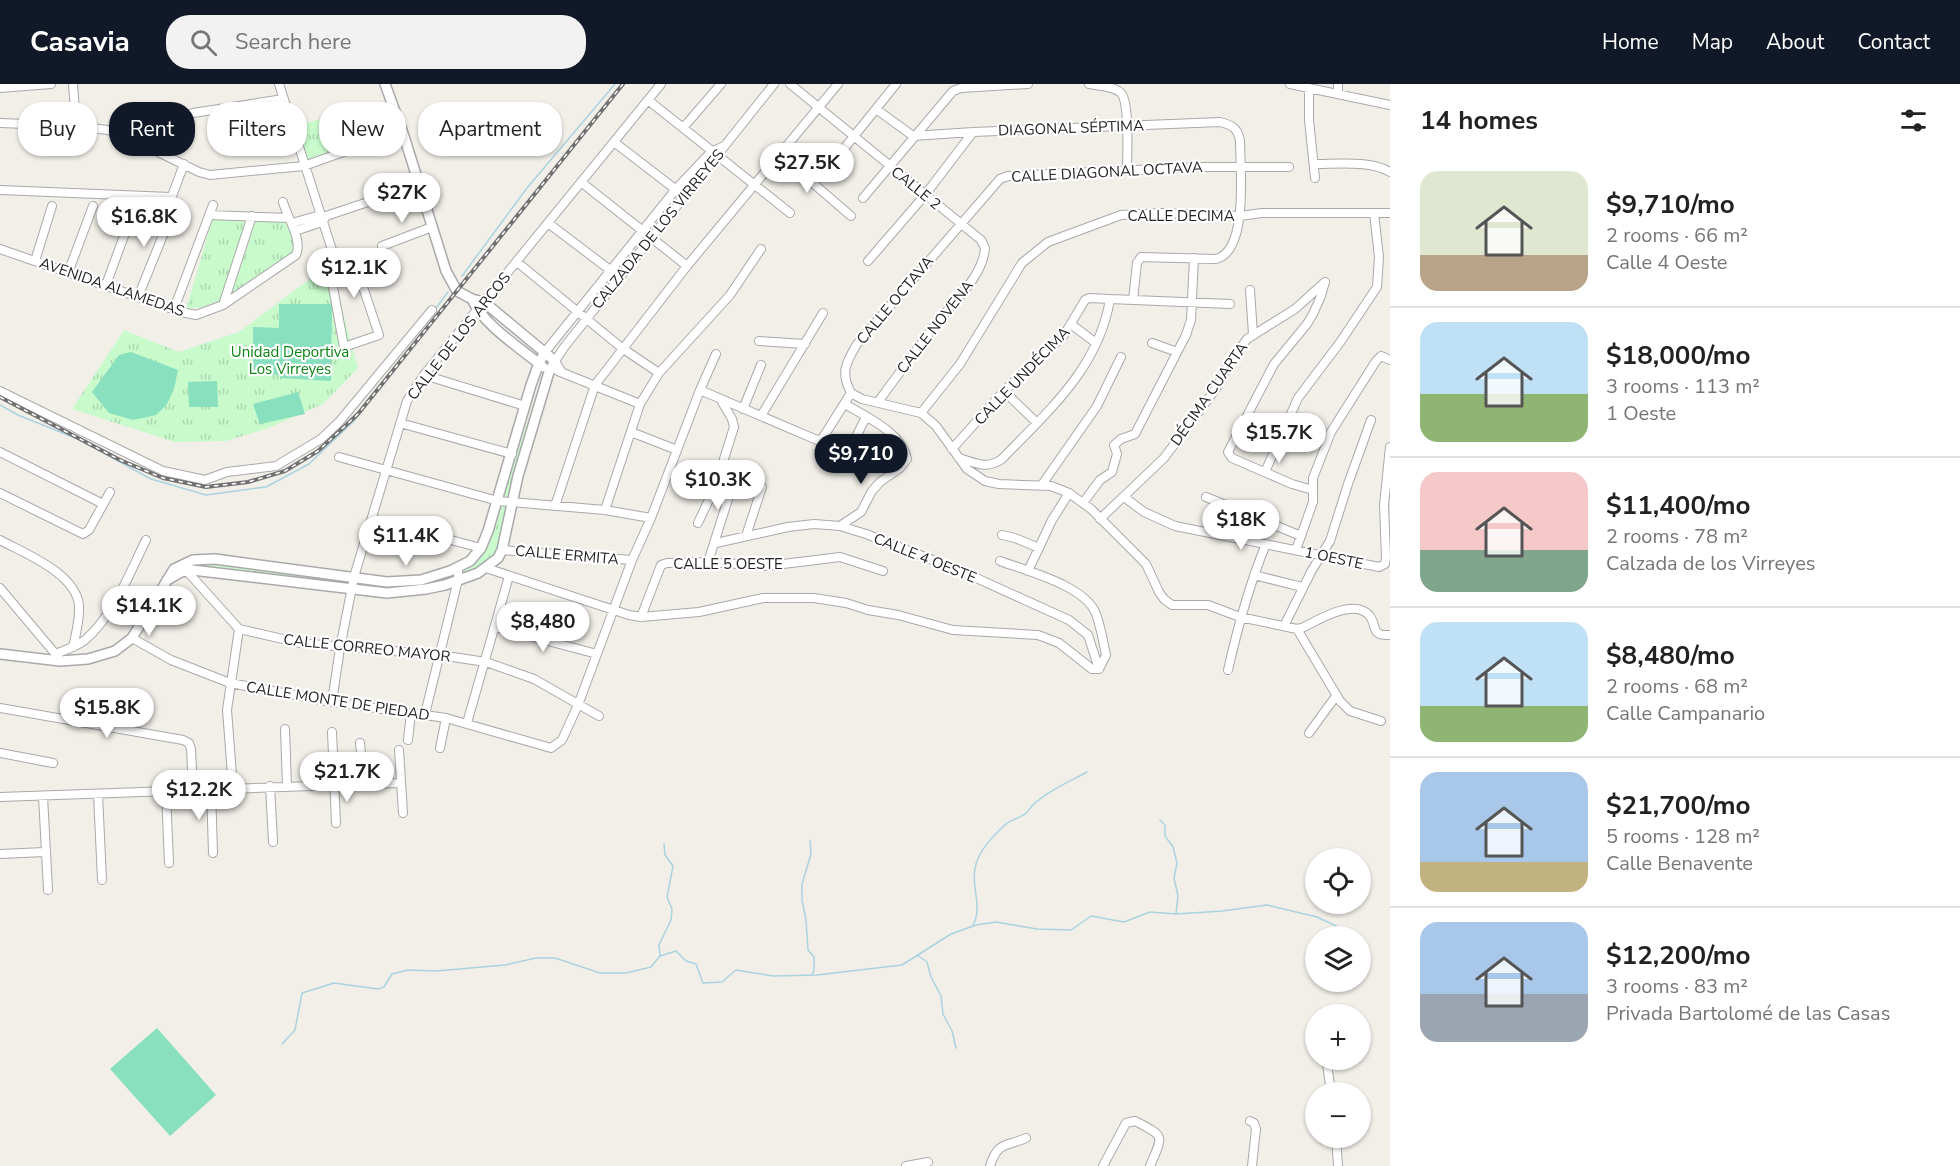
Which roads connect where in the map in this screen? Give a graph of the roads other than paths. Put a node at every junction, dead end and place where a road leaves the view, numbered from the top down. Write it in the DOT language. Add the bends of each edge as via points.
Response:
graph roads {
  1 [pos="51,84"];
  2 [pos="73,84"];
  3 [pos="279,84"];
  4 [pos="385,84"];
  5 [pos="661,84"];
  6 [pos="720,84"];
  7 [pos="774,84"];
  8 [pos="790,84"];
  9 [pos="838,84"];
  10 [pos="896,84"];
  11 [pos="1028,84"];
  12 [pos="1089,84"];
  13 [pos="1290,84"];
  14 [pos="1338,84"];
  15 [pos="0,88"];
  16 [pos="1309,88"];
  17 [pos="1338,94"];
  18 [pos="283,99"];
  19 [pos="648,100"];
  20 [pos="74,102"];
  21 [pos="392,102"];
  22 [pos="1390,105"];
  23 [pos="819,107"];
  24 [pos="876,109"];
  25 [pos="195,113"];
  26 [pos="0,123"];
  27 [pos="18,124"];
  28 [pos="1127,126"];
  29 [pos="683,128"];
  30 [pos="973,132"];
  31 [pos="855,136"];
  32 [pos="913,136"];
  33 [pos="614,142"];
  34 [pos="406,144"];
  35 [pos="714,154"];
  36 [pos="779,154"];
  37 [pos="168,156"];
  38 [pos="332,156"];
  39 [pos="184,164"];
  40 [pos="1314,164"];
  41 [pos="304,166"];
  42 [pos="889,166"];
  43 [pos="1240,167"];
  44 [pos="1289,167"];
  45 [pos="1127,170"];
  46 [pos="826,171"];
  47 [pos="1390,172"];
  48 [pos="1316,178"];
  49 [pos="581,182"];
  50 [pos="754,184"];
  51 [pos="419,185"];
  52 [pos="676,189"];
  53 [pos="0,190"];
  54 [pos="925,195"];
  55 [pos="684,196"];
  56 [pos="863,198"];
  57 [pos="283,202"];
  58 [pos="213,205"];
  59 [pos="52,206"];
  60 [pos="93,206"];
  61 [pos="174,208"];
  62 [pos="790,213"];
  63 [pos="1374,213"];
  64 [pos="1390,213"];
  65 [pos="132,214"];
  66 [pos="209,214"];
  67 [pos="252,216"];
  68 [pos="851,216"];
  69 [pos="1240,216"];
  70 [pos="323,218"];
  71 [pos="548,223"];
  72 [pos="292,224"];
  73 [pos="959,224"];
  74 [pos="432,227"];
  75 [pos="641,231"];
  76 [pos="650,238"];
  77 [pos="382,246"];
  78 [pos="985,248"];
  79 [pos="0,249"];
  80 [pos="761,249"];
  81 [pos="334,254"];
  82 [pos="1194,258"];
  83 [pos="35,261"];
  84 [pos="868,261"];
  85 [pos="516,262"];
  86 [pos="687,266"];
  87 [pos="610,270"];
  88 [pos="68,273"];
  89 [pos="619,277"];
  90 [pos="106,285"];
  91 [pos="1250,290"];
  92 [pos="138,297"];
  93 [pos="471,299"];
  94 [pos="1110,299"];
  95 [pos="1133,300"];
  96 [pos="484,302"];
  97 [pos="1191,302"];
  98 [pos="1230,304"];
  99 [pos="223,305"];
  100 [pos="174,309"];
  101 [pos="432,310"];
  102 [pos="476,310"];
  103 [pos="577,312"];
  104 [pos="823,313"];
  105 [pos="586,319"];
  106 [pos="1072,325"];
  107 [pos="1253,334"];
  108 [pos="759,341"];
  109 [pos="1152,343"];
  110 [pos="805,344"];
  111 [pos="1096,344"];
  112 [pos="622,348"];
  113 [pos="545,352"];
  114 [pos="1177,352"];
  115 [pos="716,354"];
  116 [pos="1121,357"];
  117 [pos="1390,360"];
  118 [pos="555,361"];
  119 [pos="539,363"];
  120 [pos="761,365"];
  121 [pos="549,372"];
  122 [pos="561,372"];
  123 [pos="659,373"];
  124 [pos="424,375"];
  125 [pos="595,385"];
  126 [pos="699,390"];
  127 [pos="1004,391"];
  128 [pos="0,392"];
  129 [pos="851,393"];
  130 [pos="722,400"];
  131 [pos="878,402"];
  132 [pos="640,404"];
  133 [pos="845,404"];
  134 [pos="525,406"];
  135 [pos="743,409"];
  136 [pos="921,413"];
  137 [pos="761,416"];
  138 [pos="866,417"];
  139 [pos="1371,420"];
  140 [pos="399,423"];
  141 [pos="1037,423"];
  142 [pos="631,432"];
  143 [pos="1390,447"];
  144 [pos="952,449"];
  145 [pos="677,450"];
  146 [pos="0,452"];
  147 [pos="512,454"];
  148 [pos="339,457"];
  149 [pos="958,458"];
  150 [pos="849,468"];
  151 [pos="387,470"];
  152 [pos="1265,472"];
  153 [pos="1041,486"];
  154 [pos="729,487"];
  155 [pos="762,487"];
  156 [pos="1313,490"];
  157 [pos="110,492"];
  158 [pos="0,493"];
  159 [pos="1070,493"];
  160 [pos="1124,497"];
  161 [pos="1206,497"];
  162 [pos="498,501"];
  163 [pos="1083,502"];
  164 [pos="512,503"];
  165 [pos="103,504"];
  166 [pos="555,506"];
  167 [pos="605,510"];
  168 [pos="651,518"];
  169 [pos="372,519"];
  170 [pos="1100,519"];
  171 [pos="698,523"];
  172 [pos="840,526"];
  173 [pos="1002,535"];
  174 [pos="746,536"];
  175 [pos="1301,536"];
  176 [pos="0,540"];
  177 [pos="146,540"];
  178 [pos="716,543"];
  179 [pos="1266,544"];
  180 [pos="481,548"];
  181 [pos="1039,548"];
  182 [pos="502,549"];
  183 [pos="1296,550"];
  184 [pos="1322,556"];
  185 [pos="632,560"];
  186 [pos="1000,561"];
  187 [pos="708,562"];
  188 [pos="458,567"];
  189 [pos="486,568"];
  190 [pos="186,570"];
  191 [pos="883,571"];
  192 [pos="1028,572"];
  193 [pos="1254,575"];
  194 [pos="509,576"];
  195 [pos="354,577"];
  196 [pos="167,580"];
  197 [pos="458,580"];
  198 [pos="1302,587"];
  199 [pos="0,588"];
  200 [pos="352,588"];
  201 [pos="615,610"];
  202 [pos="641,617"];
  203 [pos="1240,617"];
  204 [pos="1284,626"];
  205 [pos="495,627"];
  206 [pos="239,629"];
  207 [pos="1297,629"];
  208 [pos="1390,635"];
  209 [pos="132,638"];
  210 [pos="73,647"];
  211 [pos="340,648"];
  212 [pos="0,654"];
  213 [pos="597,654"];
  214 [pos="439,655"];
  215 [pos="58,657"];
  216 [pos="486,662"];
  217 [pos="1099,669"];
  218 [pos="1228,670"];
  219 [pos="230,683"];
  220 [pos="1336,696"];
  221 [pos="332,702"];
  222 [pos="578,705"];
  223 [pos="0,708"];
  224 [pos="411,712"];
  225 [pos="425,714"];
  226 [pos="599,716"];
  227 [pos="446,718"];
  228 [pos="1381,721"];
  229 [pos="466,723"];
  230 [pos="285,729"];
  231 [pos="332,732"];
  232 [pos="1309,733"];
  233 [pos="408,740"];
  234 [pos="360,743"];
  235 [pos="440,748"];
  236 [pos="399,750"];
  237 [pos="0,753"];
  238 [pos="53,763"];
  239 [pos="400,783"];
  240 [pos="333,784"];
  241 [pos="364,784"];
  242 [pos="270,786"];
  243 [pos="287,786"];
  244 [pos="233,788"];
  245 [pos="193,789"];
  246 [pos="211,789"];
  247 [pos="166,791"];
  248 [pos="98,794"];
  249 [pos="43,796"];
  250 [pos="0,798"];
  251 [pos="403,813"];
  252 [pos="336,823"];
  253 [pos="273,842"];
  254 [pos="45,852"];
  255 [pos="213,853"];
  256 [pos="0,854"];
  257 [pos="169,863"];
  258 [pos="102,880"];
  259 [pos="48,890"];
  260 [pos="1250,1121"];
  261 [pos="1026,1138"];
  262 [pos="1337,1148"];
  263 [pos="928,1162"];
  264 [pos="910,1165"];
  265 [pos="990,1166"];
  266 [pos="1103,1166"];
  267 [pos="1150,1166"];
  268 [pos="1251,1166"];
  269 [pos="1339,1166"];
  1 -- 15 [label="street"];
  2 -- 20 [label="street"];
  3 -- 18 [label="street"];
  4 -- 21 [label="street"];
  5 -- 19 [label="street, CALLE DE LOS ARCOS"];
  6 -- 29 [label="street"];
  7 -- 35 [label="street, CALZADA DE LOS VIRREYES"];
  8 -- 23 [label="street, CALLE 2"];
  9 -- 23 [label="street"];
  10 -- 24 [label="street"];
  11 -- 32 [label="street" via="952,91"];
  12 -- 28 [label="street" via="1107,87 1123,96"];
  13 -- 16 [label="street"];
  14 -- 17 [label="street"];
  16 -- 17 [label="street"];
  16 -- 40 [label="street"];
  17 -- 22 [label="street"];
  18 -- 25 [label="street"];
  18 -- 41 [label="street"];
  19 -- 29 [label="street"];
  19 -- 33 [label="street, CALLE DE LOS ARCOS"];
  23 -- 31 [label="street, CALLE 2"];
  23 -- 36 [label="street"];
  24 -- 31 [label="street"];
  24 -- 32 [label="street"];
  26 -- 27 [label="street"];
  28 -- 30 [label="street, DIAGONAL SÉPTIMA"];
  28 -- 43 [label="street, DIAGONAL SÉPTIMA" via="1229,124 1238,132"];
  28 -- 45 [label="street"];
  29 -- 35 [label="street"];
  30 -- 32 [label="street, DIAGONAL SÉPTIMA"];
  30 -- 54 [label="street"];
  31 -- 42 [label="street, CALLE 2"];
  31 -- 46 [label="street"];
  32 -- 42 [label="street"];
  33 -- 49 [label="street, CALLE DE LOS ARCOS"];
  33 -- 52 [label="street"];
  34 -- 51 [label="street"];
  35 -- 50 [label="street"];
  35 -- 52 [label="street, CALZADA DE LOS VIRREYES"];
  35 -- 55 [label="street, CALZADA DE LOS VIRREYES"];
  36 -- 50 [label="street"];
  36 -- 68 [label="street"];
  37 -- 39 [label="street"];
  38 -- 41 [label="street"];
  39 -- 41 [label="street" via="210,174"];
  39 -- 53 [label="street" via="170,197"];
  40 -- 47 [label="street" via="1364,165"];
  40 -- 48 [label="street"];
  41 -- 70 [label="street"];
  42 -- 54 [label="street, CALLE 2"];
  42 -- 56 [label="street"];
  43 -- 44 [label="street, CALLE DIAGONAL OCTAVA"];
  43 -- 45 [label="street, CALLE DIAGONAL OCTAVA"];
  43 -- 69 [label="street"];
  45 -- 73 [label="street, CALLE DIAGONAL OCTAVA" via="1008,176 993,185"];
  49 -- 71 [label="street, CALLE DE LOS ARCOS"];
  49 -- 75 [label="street"];
  50 -- 62 [label="street"];
  50 -- 86 [label="street"];
  51 -- 70 [label="street"];
  51 -- 74 [label="street"];
  52 -- 55 [label="street"];
  52 -- 75 [label="street, CALZADA DE LOS VIRREYES"];
  54 -- 73 [label="street, CALLE 2"];
  54 -- 84 [label="street"];
  55 -- 76 [label="street, CALZADA DE LOS VIRREYES"];
  57 -- 72 [label="street, AVENIDA ALAMEDAS"];
  58 -- 66 [label="street"];
  59 -- 83 [label="street"];
  60 -- 88 [label="street"];
  61 -- 92 [label="street"];
  63 -- 64 [label="street, CALLE DECIMA"];
  63 -- 69 [label="street, CALLE DECIMA"];
  63 -- 152 [label="street" via="1379,257 1377,287 1298,398"];
  65 -- 90 [label="street"];
  66 -- 67 [label="street"];
  66 -- 100 [label="street"];
  67 -- 72 [label="street"];
  67 -- 99 [label="street"];
  69 -- 82 [label="street" via="1226,254 1216,259"];
  69 -- 136 [label="street, CALLE DECIMA" via="1120,215 1048,242 1022,263 960,364"];
  70 -- 72 [label="street"];
  70 -- 81 [label="street"];
  71 -- 85 [label="street, CALLE DE LOS ARCOS"];
  71 -- 87 [label="street"];
  72 -- 99 [label="street, AVENIDA ALAMEDAS" via="296,255"];
  73 -- 78 [label="street, CALLE 2" via="981,240"];
  73 -- 129 [label="street, CALLE OCTAVA" via="857,344 845,369 845,382"];
  74 -- 77 [label="street"];
  74 -- 93 [label="street" via="448,276 457,291"];
  75 -- 76 [label="street"];
  75 -- 87 [label="street, CALZADA DE LOS VIRREYES"];
  76 -- 86 [label="street"];
  76 -- 89 [label="street, CALZADA DE LOS VIRREYES"];
  78 -- 131 [label="street, CALLE NOVENA" via="983,262 964,290"];
  79 -- 83 [label="street, AVENIDA ALAMEDAS"];
  80 -- 123 [label="street" via="730,295"];
  81 -- 81 [label="street" via="330,271 344,347 379,335 353,256"];
  82 -- 95 [label="street" via="1138,259"];
  82 -- 97 [label="street"];
  83 -- 88 [label="street, AVENIDA ALAMEDAS"];
  85 -- 96 [label="street, CALLE DE LOS ARCOS"];
  85 -- 103 [label="street"];
  86 -- 112 [label="street"];
  87 -- 89 [label="street"];
  87 -- 103 [label="street, CALZADA DE LOS VIRREYES"];
  88 -- 90 [label="street, AVENIDA ALAMEDAS"];
  89 -- 105 [label="street, CALZADA DE LOS VIRREYES"];
  90 -- 92 [label="street, AVENIDA ALAMEDAS"];
  91 -- 107 [label="street"];
  92 -- 100 [label="street, AVENIDA ALAMEDAS"];
  93 -- 96 [label="street"];
  93 -- 102 [label="street"];
  94 -- 95 [label="street, CALLE UNDÉCIMA"];
  94 -- 106 [label="street, CALLE UNDÉCIMA" via="1085,300"];
  94 -- 111 [label="street"];
  95 -- 97 [label="street, CALLE UNDÉCIMA"];
  96 -- 102 [label="street, CALLE DE LOS ARCOS"];
  96 -- 113 [label="street"];
  97 -- 98 [label="street, CALLE UNDÉCIMA"];
  97 -- 114 [label="street" via="1191,320"];
  99 -- 100 [label="street, AVENIDA ALAMEDAS" via="196,315"];
  101 -- 128 [label="street" via="321,439 276,466 227,472 205,480 163,471"];
  102 -- 119 [label="street"];
  102 -- 124 [label="street, CALLE DE LOS ARCOS"];
  103 -- 105 [label="street"];
  103 -- 113 [label="street, CALZADA DE LOS VIRREYES"];
  104 -- 110 [label="street"];
  105 -- 112 [label="street"];
  105 -- 118 [label="street, CALZADA DE LOS VIRREYES"];
  106 -- 111 [label="street"];
  106 -- 127 [label="street, CALLE UNDÉCIMA"];
  107 -- 152 [label="street, DÉCIMA CUARTA" via="1294,309 1324,282 1313,314 1274,364 1228,452 1232,458"];
  107 -- 160 [label="street, DÉCIMA CUARTA" via="1237,350 1217,387 1164,458"];
  108 -- 110 [label="street"];
  109 -- 114 [label="street"];
  110 -- 137 [label="street"];
  111 -- 141 [label="street" via="1071,387"];
  112 -- 123 [label="street"];
  112 -- 125 [label="street"];
  113 -- 118 [label="street"];
  113 -- 119 [label="street"];
  114 -- 163 [label="street" via="1134,434 1114,445 1112,472 1100,480"];
  115 -- 126 [label="street"];
  116 -- 153 [label="street" via="1097,406"];
  117 -- 156 [label="street" via="1382,356 1376,361 1331,432 1313,478"];
  118 -- 121 [label="street"];
  118 -- 122 [label="street"];
  119 -- 121 [label="street"];
  119 -- 134 [label="street"];
  120 -- 135 [label="street"];
  121 -- 122 [label="street"];
  121 -- 164 [label="street"];
  122 -- 125 [label="street"];
  123 -- 132 [label="street"];
  124 -- 134 [label="street"];
  124 -- 140 [label="street, CALLE DE LOS ARCOS" via="407,400"];
  125 -- 132 [label="street"];
  125 -- 166 [label="street"];
  126 -- 130 [label="street"];
  126 -- 145 [label="street"];
  127 -- 141 [label="street"];
  127 -- 144 [label="street, CALLE UNDÉCIMA"];
  129 -- 131 [label="street"];
  129 -- 133 [label="street"];
  130 -- 135 [label="street"];
  130 -- 154 [label="street" via="734,427 724,459"];
  131 -- 136 [label="street"];
  132 -- 142 [label="street"];
  133 -- 137 [label="street" via="825,436 817,440"];
  133 -- 138 [label="street"];
  134 -- 147 [label="street"];
  135 -- 137 [label="street"];
  136 -- 144 [label="street"];
  138 -- 150 [label="street" via="855,436"];
  138 -- 172 [label="street" via="890,432 907,459 872,491 861,512"];
  139 -- 184 [label="street"];
  140 -- 147 [label="street"];
  140 -- 151 [label="street, CALLE DE LOS ARCOS"];
  141 -- 149 [label="street" via="993,465"];
  142 -- 145 [label="street"];
  142 -- 167 [label="street"];
  143 -- 184 [label="street, 1 OESTE" via="1383,566"];
  144 -- 149 [label="street"];
  145 -- 168 [label="street"];
  146 -- 165 [label="street"];
  147 -- 162 [label="street"];
  148 -- 151 [label="street"];
  149 -- 153 [label="street" via="986,481"];
  151 -- 162 [label="street"];
  151 -- 169 [label="street, CALLE DE LOS ARCOS"];
  152 -- 156 [label="street, DÉCIMA CUARTA"];
  153 -- 159 [label="street"];
  154 -- 171 [label="street" via="713,491"];
  154 -- 178 [label="street"];
  155 -- 174 [label="street"];
  156 -- 175 [label="street" via="1313,502"];
  157 -- 165 [label="street"];
  158 -- 165 [label="street" via="81,534 87,532"];
  159 -- 163 [label="street"];
  159 -- 181 [label="street"];
  160 -- 170 [label="street, DÉCIMA CUARTA"];
  160 -- 179 [label="street, 1 OESTE" via="1144,512 1175,526"];
  161 -- 175 [label="street"];
  162 -- 164 [label="street"];
  162 -- 180 [label="street"];
  163 -- 170 [label="street"];
  164 -- 166 [label="street"];
  164 -- 182 [label="street"];
  166 -- 167 [label="street"];
  167 -- 168 [label="street"];
  168 -- 185 [label="street"];
  169 -- 180 [label="street"];
  169 -- 195 [label="street, CALLE DE LOS ARCOS"];
  170 -- 203 [label="street" via="1146,564 1159,592 1172,605 1208,605"];
  172 -- 174 [label="street, CALLE 4 OESTE" via="814,524"];
  172 -- 217 [label="street, CALLE 4 OESTE" via="963,572 1069,620 1088,634"];
  173 -- 181 [label="street"];
  174 -- 178 [label="street, CALLE 4 OESTE"];
  175 -- 183 [label="street"];
  176 -- 210 [label="street" via="58,573 74,590 79,613"];
  177 -- 210 [label="street" via="103,619"];
  178 -- 187 [label="street"];
  179 -- 183 [label="street, 1 OESTE"];
  179 -- 193 [label="street"];
  180 -- 188 [label="street" via="470,561"];
  181 -- 192 [label="street"];
  182 -- 185 [label="street, CALLE ERMITA"];
  182 -- 189 [label="street"];
  183 -- 184 [label="street, 1 OESTE"];
  184 -- 198 [label="street"];
  185 -- 201 [label="street"];
  186 -- 192 [label="street"];
  187 -- 191 [label="street, CALLE 5 OESTE" via="767,566 840,557"];
  187 -- 202 [label="street, CALLE 5 OESTE" via="661,565"];
  188 -- 195 [label="street" via="421,580 387,582"];
  188 -- 197 [label="street"];
  189 -- 194 [label="street"];
  189 -- 197 [label="street"];
  190 -- 196 [label="street"];
  190 -- 200 [label="street"];
  190 -- 206 [label="street"];
  192 -- 217 [label="street" via="1071,589 1090,603 1106,655"];
  193 -- 198 [label="street"];
  193 -- 203 [label="street"];
  194 -- 201 [label="street"];
  194 -- 205 [label="street"];
  195 -- 196 [label="street" via="201,559 179,565"];
  195 -- 200 [label="street, CALLE DE LOS ARCOS"];
  196 -- 209 [label="street"];
  197 -- 200 [label="street" via="397,593"];
  197 -- 214 [label="street"];
  198 -- 204 [label="street"];
  199 -- 215 [label="street"];
  200 -- 211 [label="street, CALLE DE LOS ARCOS"];
  201 -- 202 [label="street"];
  201 -- 213 [label="street"];
  202 -- 217 [label="street" via="699,612 763,598 814,598 966,633 1038,635 1059,642 1083,663"];
  203 -- 204 [label="street"];
  203 -- 218 [label="street"];
  204 -- 207 [label="street"];
  205 -- 213 [label="street"];
  205 -- 216 [label="street"];
  206 -- 211 [label="street, CALLE CORREO MAYOR"];
  206 -- 219 [label="street"];
  207 -- 208 [label="street" via="1333,612 1353,610 1367,613 1378,634"];
  207 -- 220 [label="street"];
  209 -- 215 [label="street" via="108,654 88,659"];
  209 -- 219 [label="street, CALLE MONTE DE PIEDAD" via="171,660"];
  210 -- 215 [label="street"];
  211 -- 214 [label="street, CALLE CORREO MAYOR"];
  211 -- 221 [label="street, CALLE DE LOS ARCOS"];
  212 -- 215 [label="street"];
  213 -- 222 [label="street"];
  214 -- 216 [label="street, CALLE CORREO MAYOR"];
  214 -- 225 [label="street"];
  216 -- 222 [label="street, CALLE CORREO MAYOR" via="534,679"];
  216 -- 229 [label="street"];
  219 -- 221 [label="street, CALLE MONTE DE PIEDAD"];
  219 -- 244 [label="street" via="227,710"];
  220 -- 228 [label="street" via="1350,711"];
  220 -- 232 [label="street"];
  221 -- 224 [label="street, CALLE MONTE DE PIEDAD"];
  222 -- 226 [label="street, CALLE CORREO MAYOR"];
  222 -- 229 [label="street, CALLE MONTE DE PIEDAD" via="562,740 551,748"];
  223 -- 245 [label="street" via="183,740 191,749"];
  224 -- 225 [label="street, CALLE MONTE DE PIEDAD"];
  224 -- 233 [label="street"];
  225 -- 227 [label="street, CALLE MONTE DE PIEDAD"];
  227 -- 229 [label="street, CALLE MONTE DE PIEDAD"];
  227 -- 235 [label="street"];
  230 -- 243 [label="street"];
  231 -- 240 [label="street"];
  234 -- 241 [label="street"];
  236 -- 239 [label="street"];
  237 -- 238 [label="street"];
  239 -- 241 [label="street"];
  239 -- 251 [label="street"];
  240 -- 241 [label="street"];
  240 -- 243 [label="street"];
  240 -- 252 [label="street"];
  242 -- 243 [label="street"];
  242 -- 244 [label="street"];
  242 -- 253 [label="street"];
  244 -- 246 [label="street"];
  245 -- 246 [label="street"];
  245 -- 247 [label="street"];
  246 -- 255 [label="street"];
  247 -- 248 [label="street"];
  247 -- 257 [label="street"];
  248 -- 249 [label="street"];
  248 -- 258 [label="street"];
  249 -- 250 [label="street"];
  249 -- 254 [label="street"];
  254 -- 256 [label="street"];
  254 -- 259 [label="street"];
  260 -- 268 [label="street" via="1256,1129"];
  261 -- 265 [label="street" via="999,1148"];
  262 -- 269 [label="street"];
  263 -- 264 [label="street"];
  266 -- 267 [label="street" via="1129,1121 1160,1136"];
}
